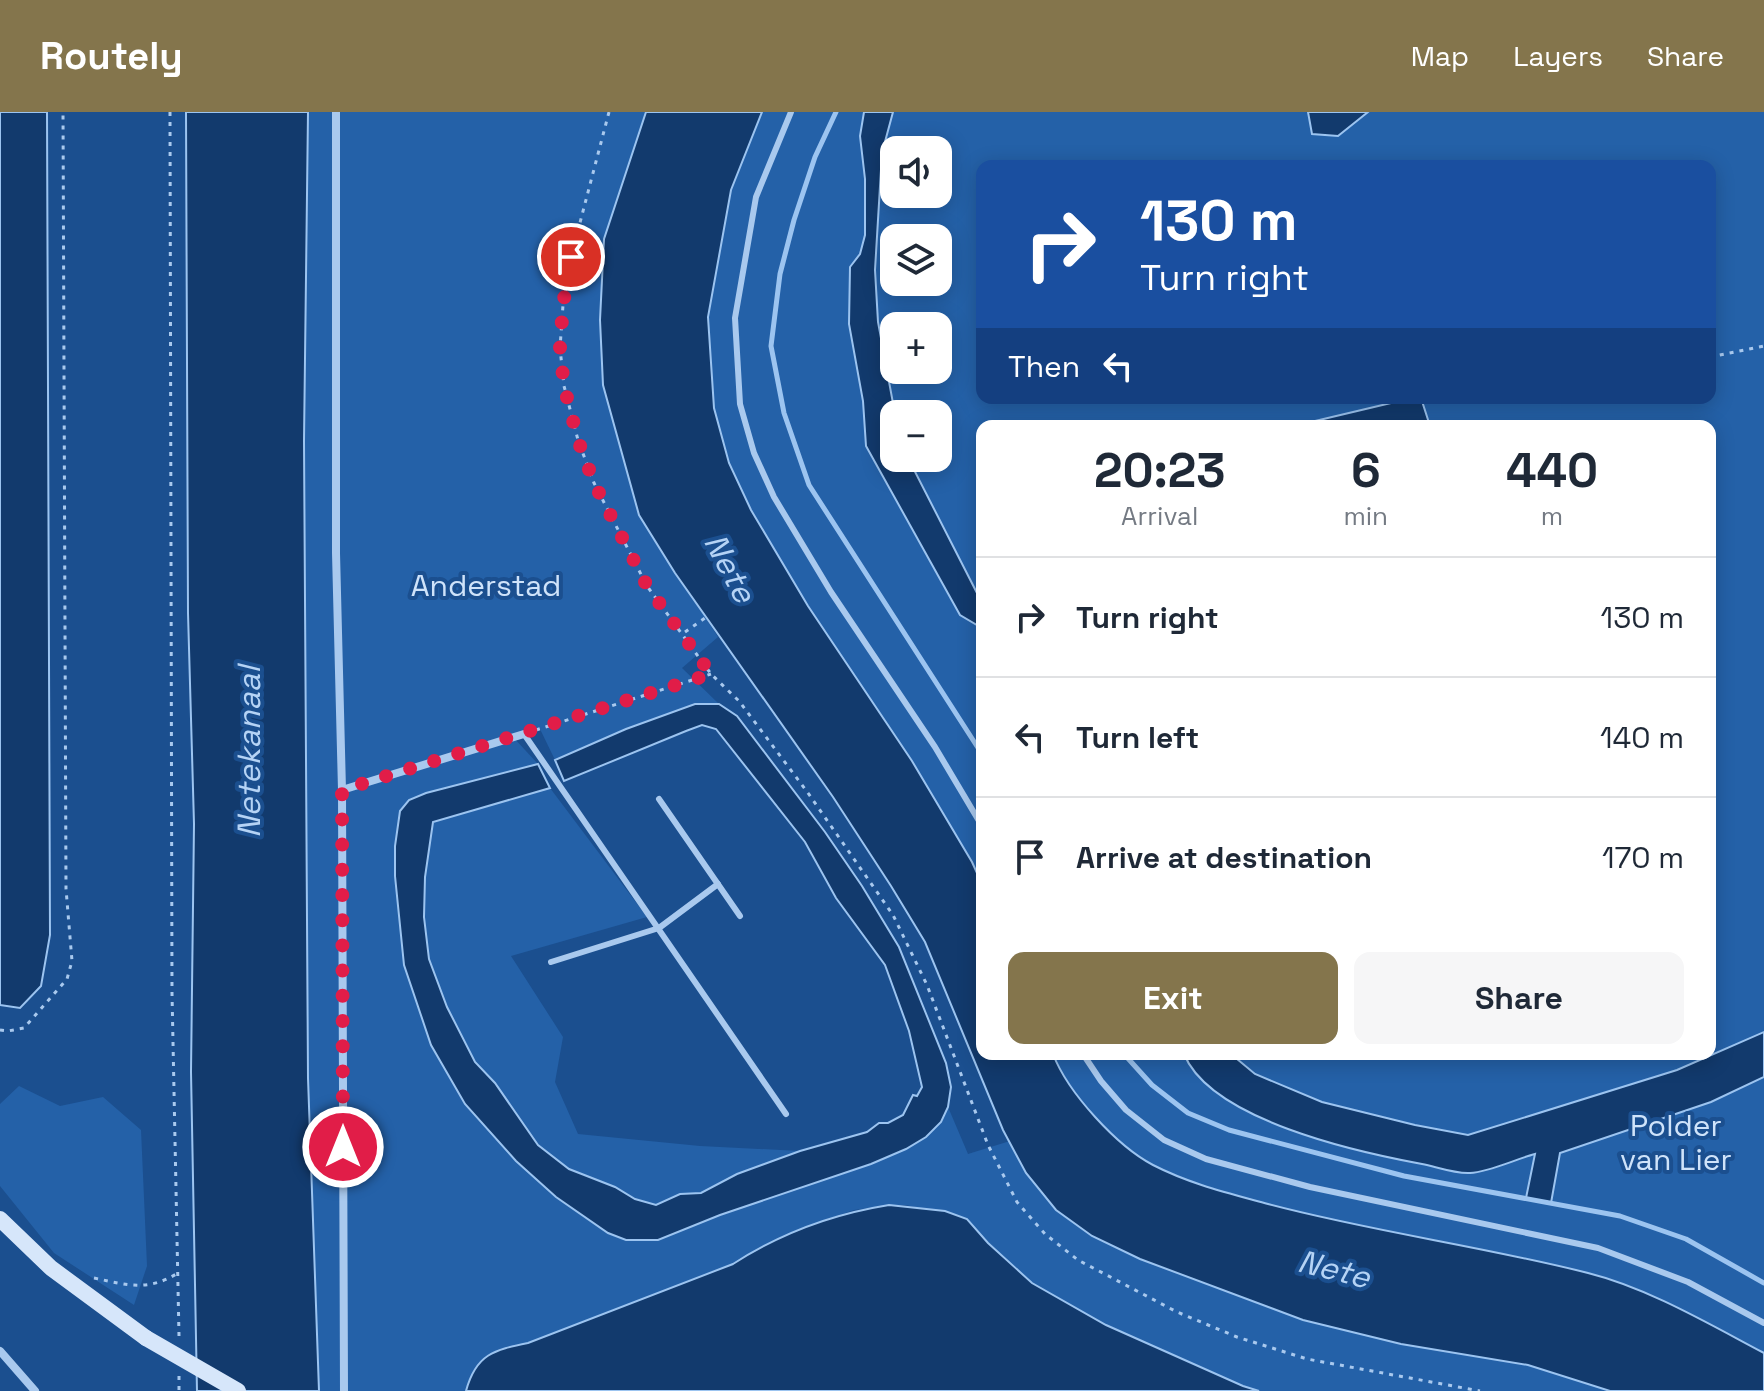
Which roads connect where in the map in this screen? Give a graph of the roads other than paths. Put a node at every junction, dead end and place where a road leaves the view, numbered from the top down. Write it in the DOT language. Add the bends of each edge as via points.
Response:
graph roads {
  1 [pos="336,112"];
  2 [pos="791,112"];
  3 [pos="524,734"];
  4 [pos="342,790"];
  5 [pos="659,799"];
  6 [pos="976,816"];
  7 [pos="718,884"];
  8 [pos="740,916"];
  9 [pos="659,928"];
  10 [pos="551,962"];
  11 [pos="1087,1060"];
  12 [pos="786,1114"];
  13 [pos="0,1219"];
  14 [pos="1764,1323"];
  15 [pos="0,1351"];
  16 [pos="35,1391"];
  17 [pos="238,1391"];
  18 [pos="344,1391"];
  1 -- 4 [label="street"];
  2 -- 6 [label="lane" via="756,197 735,318 740,404 774,497"];
  3 -- 4 [label="street"];
  3 -- 9 [label="lane"];
  4 -- 18 [label="street"];
  5 -- 7 [label="lane"];
  7 -- 8 [label="lane"];
  7 -- 9 [label="lane"];
  9 -- 10 [label="lane"];
  9 -- 12 [label="lane"];
  11 -- 14 [label="lane" via="1126,1110 1164,1140 1206,1159 1310,1187 1598,1248 1688,1282"];
  13 -- 17 [label="main road, bridge" via="51,1268 146,1338"];
  15 -- 16 [label="street"];
}
